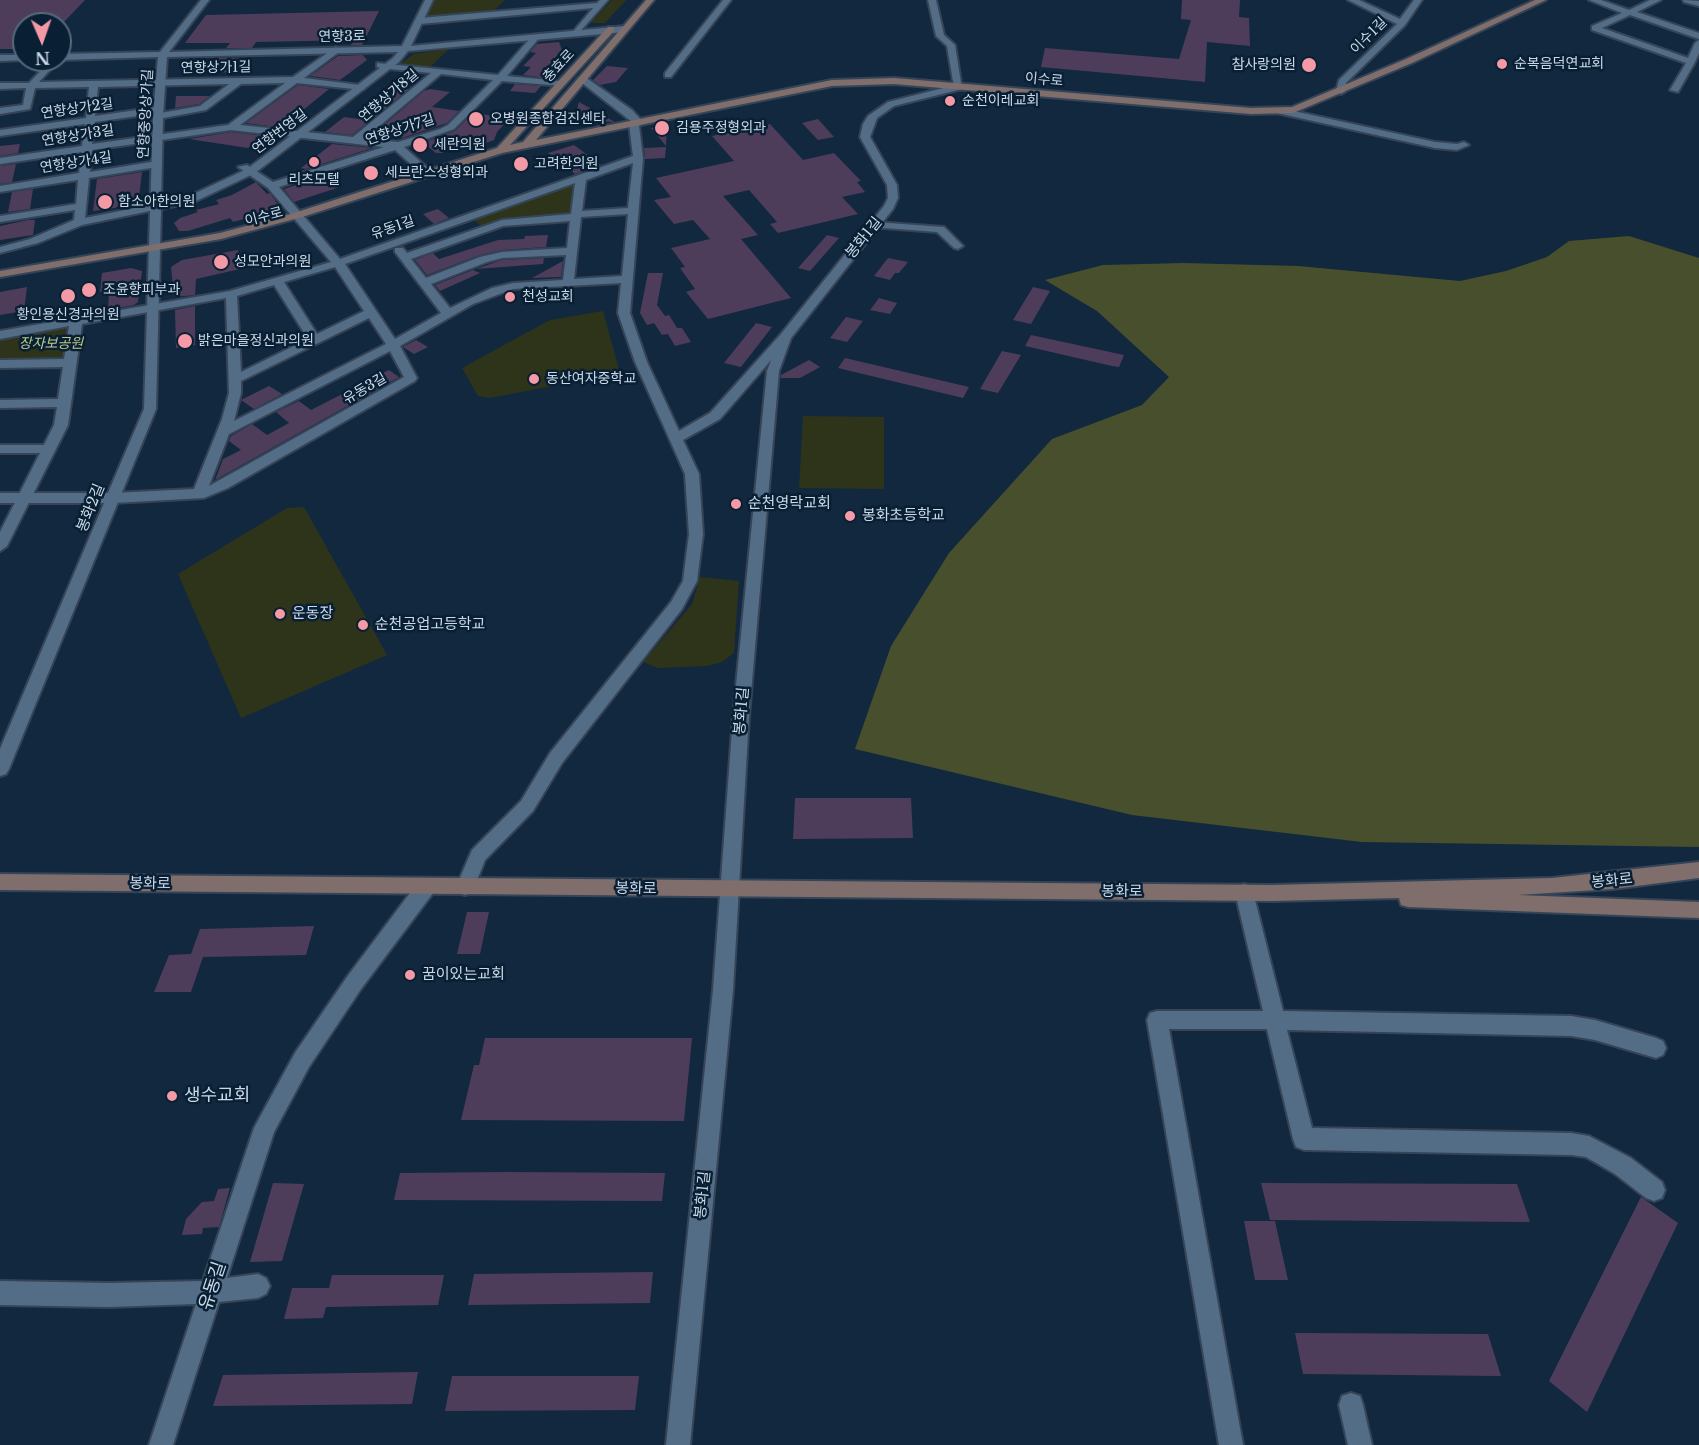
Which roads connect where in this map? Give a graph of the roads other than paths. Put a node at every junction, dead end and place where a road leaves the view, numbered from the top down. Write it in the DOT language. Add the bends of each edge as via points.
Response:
graph roads {
  1 [pos="205,0"];
  2 [pos="429,0"];
  3 [pos="510,0"];
  4 [pos="554,0"];
  5 [pos="650,0"];
  6 [pos="727,0"];
  7 [pos="932,0"];
  8 [pos="1352,0"];
  9 [pos="1418,0"];
  10 [pos="1542,0"];
  11 [pos="1593,0"];
  12 [pos="1657,0"];
  13 [pos="1687,0"];
  14 [pos="602,2"];
  15 [pos="1699,4"];
  16 [pos="548,9"];
  17 [pos="1629,12"];
  18 [pos="496,13"];
  19 [pos="420,21"];
  20 [pos="618,21"];
  21 [pos="1402,23"];
  22 [pos="625,29"];
  23 [pos="610,30"];
  24 [pos="576,33"];
  25 [pos="1699,36"];
  26 [pos="536,37"];
  27 [pos="1699,43"];
  28 [pos="427,47"];
  29 [pos="405,49"];
  30 [pos="336,50"];
  31 [pos="370,50"];
  32 [pos="163,54"];
  33 [pos="72,57"];
  34 [pos="388,62"];
  35 [pos="1691,62"];
  36 [pos="439,71"];
  37 [pos="44,72"];
  38 [pos="668,75"];
  39 [pos="500,78"];
  40 [pos="582,79"];
  41 [pos="298,80"];
  42 [pos="239,81"];
  43 [pos="899,81"];
  44 [pos="162,82"];
  45 [pos="94,84"];
  46 [pos="560,84"];
  47 [pos="0,86"];
  48 [pos="31,86"];
  49 [pos="959,87"];
  50 [pos="356,88"];
  51 [pos="1675,90"];
  52 [pos="1341,91"];
  53 [pos="910,99"];
  54 [pos="0,111"];
  55 [pos="1280,111"];
  56 [pos="158,113"];
  57 [pos="89,121"];
  58 [pos="636,123"];
  59 [pos="231,127"];
  60 [pos="540,130"];
  61 [pos="0,133"];
  62 [pos="294,134"];
  63 [pos="158,137"];
  64 [pos="555,139"];
  65 [pos="355,141"];
  66 [pos="526,144"];
  67 [pos="1464,145"];
  68 [pos="396,146"];
  69 [pos="86,148"];
  70 [pos="500,150"];
  71 [pos="638,158"];
  72 [pos="0,161"];
  73 [pos="157,164"];
  74 [pos="247,169"];
  75 [pos="427,172"];
  76 [pos="83,176"];
  77 [pos="581,178"];
  78 [pos="272,186"];
  79 [pos="0,189"];
  80 [pos="156,204"];
  81 [pos="80,206"];
  82 [pos="633,211"];
  83 [pos="576,215"];
  84 [pos="301,218"];
  85 [pos="0,219"];
  86 [pos="79,222"];
  87 [pos="875,225"];
  88 [pos="394,243"];
  89 [pos="958,246"];
  90 [pos="0,250"];
  91 [pos="572,251"];
  92 [pos="155,252"];
  93 [pos="405,257"];
  94 [pos="338,263"];
  95 [pos="0,274"];
  96 [pos="627,279"];
  97 [pos="277,281"];
  98 [pos="0,282"];
  99 [pos="568,282"];
  100 [pos="424,283"];
  101 [pos="231,294"];
  102 [pos="153,308"];
  103 [pos="370,313"];
  104 [pos="448,315"];
  105 [pos="76,321"];
  106 [pos="0,335"];
  107 [pos="785,337"];
  108 [pos="315,340"];
  109 [pos="393,345"];
  110 [pos="70,363"];
  111 [pos="0,364"];
  112 [pos="236,379"];
  113 [pos="64,403"];
  114 [pos="0,404"];
  115 [pos="223,432"];
  116 [pos="676,438"];
  117 [pos="0,449"];
  118 [pos="48,449"];
  119 [pos="199,493"];
  120 [pos="0,498"];
  121 [pos="24,498"];
  122 [pos="113,498"];
  123 [pos="0,546"];
  124 [pos="0,769"];
  125 [pos="1699,870"];
  126 [pos="0,882"];
  127 [pos="426,887"];
  128 [pos="465,887"];
  129 [pos="730,890"];
  130 [pos="1244,892"];
  131 [pos="1272,892"];
  132 [pos="1699,910"];
  133 [pos="1275,1020"];
  134 [pos="1656,1048"];
  135 [pos="1654,1190"];
  136 [pos="258,1286"];
  137 [pos="211,1292"];
  138 [pos="0,1293"];
  139 [pos="1351,1405"];
  140 [pos="161,1445"];
  141 [pos="678,1445"];
  142 [pos="1231,1445"];
  143 [pos="1360,1445"];
  1 -- 32 [label="street, 연향중앙상가길"];
  2 -- 19 [label="street, 연향번영길"];
  3 -- 18 [label="street"];
  4 -- 16 [label="street"];
  5 -- 22 [label="main road, 충효로"];
  6 -- 38 [label="street"];
  7 -- 49 [label="street" via="940,36 951,45"];
  8 -- 21 [label="street"];
  9 -- 21 [label="street, 이수1길"];
  10 -- 52 [label="main road, 이수로"];
  11 -- 17 [label="street"];
  12 -- 17 [label="street"];
  13 -- 15 [label="street"];
  14 -- 16 [label="street"];
  14 -- 24 [label="street"];
  16 -- 18 [label="street"];
  17 -- 25 [label="street"];
  17 -- 35 [label="street" via="1595,28"];
  18 -- 19 [label="street"];
  19 -- 29 [label="street, 연향번영길"];
  20 -- 23 [label="main road, 충효로"];
  21 -- 52 [label="street, 이수1길" via="1342,82"];
  22 -- 23 [label="street, 연향3로"];
  22 -- 40 [label="main road, 충효로"];
  23 -- 24 [label="street, 연향3로"];
  23 -- 46 [label="main road, 충효로"];
  24 -- 26 [label="street, 연향3로"];
  26 -- 28 [label="street, 연향3로"];
  26 -- 39 [label="street, 연향상가7길"];
  27 -- 35 [label="street"];
  28 -- 29 [label="street, 연향3로"];
  28 -- 34 [label="street"];
  29 -- 31 [label="street, 연향3로"];
  29 -- 34 [label="street, 연향번영길"];
  30 -- 31 [label="street, 연향3로"];
  30 -- 32 [label="street, 연향3로"];
  30 -- 41 [label="street, 연향상가3길"];
  31 -- 34 [label="street"];
  32 -- 33 [label="street, 연향3로"];
  32 -- 44 [label="street, 연향중앙상가길"];
  34 -- 36 [label="street, 연향상가8길"];
  34 -- 50 [label="street, 연향번영길"];
  35 -- 51 [label="street"];
  36 -- 39 [label="street, 연향상가8길"];
  36 -- 65 [label="street, 연향상가8길"];
  37 -- 48 [label="street"];
  39 -- 46 [label="street, 연향상가8길"];
  39 -- 68 [label="street, 연향상가7길" via="451,127"];
  40 -- 58 [label="street, 충효로" via="629,112"];
  40 -- 60 [label="main road, 충효로"];
  41 -- 42 [label="street, 연향상가1길"];
  41 -- 50 [label="street, 연향상가1길"];
  41 -- 59 [label="street, 연향상가3길"];
  42 -- 44 [label="street, 연향상가1길"];
  42 -- 56 [label="street, 연향상가2길" via="203,108"];
  43 -- 49 [label="main road, 이수로"];
  43 -- 53 [label="street" via="915,90"];
  43 -- 58 [label="main road, 이수로" via="832,83"];
  44 -- 45 [label="street, 연향상가1길"];
  44 -- 56 [label="street, 연향중앙상가길"];
  45 -- 48 [label="street, 연향상가1길"];
  45 -- 57 [label="street"];
  46 -- 70 [label="main road, 충효로"];
  47 -- 48 [label="street, 연향상가1길"];
  48 -- 54 [label="street" via="27,107"];
  49 -- 53 [label="street, 봉화1길"];
  49 -- 55 [label="main road, 이수로"];
  50 -- 62 [label="street, 연향번영길"];
  52 -- 55 [label="main road, 이수로" via="1303,107"];
  53 -- 87 [label="street, 봉화1길" via="881,109 866,130 867,142 892,185 893,198"];
  55 -- 67 [label="street" via="1435,145"];
  56 -- 57 [label="street, 연향상가2길"];
  56 -- 63 [label="street, 연향중앙상가길"];
  57 -- 61 [label="street, 연향상가2길"];
  57 -- 69 [label="street"];
  58 -- 64 [label="main road, 이수로"];
  58 -- 71 [label="street"];
  59 -- 62 [label="street, 연향상가3길"];
  59 -- 63 [label="street, 연향상가3길"];
  60 -- 64 [label="main road" via="544,138"];
  60 -- 66 [label="main road, 충효로"];
  62 -- 65 [label="street, 연향상가8길"];
  62 -- 74 [label="street, 연향번영길"];
  63 -- 69 [label="street, 연향상가3길"];
  63 -- 73 [label="street, 연향중앙상가길"];
  64 -- 66 [label="main road, 이수로"];
  65 -- 68 [label="street, 연향상가8길"];
  66 -- 70 [label="main road, 이수로"];
  66 -- 84 [label="main road, 이수로" via="514,153"];
  68 -- 75 [label="street"];
  68 -- 78 [label="street, 연향상가7길"];
  69 -- 72 [label="street, 연향상가3길"];
  69 -- 76 [label="street"];
  70 -- 75 [label="main road, 이수로"];
  71 -- 77 [label="street, 유동1길"];
  71 -- 82 [label="street"];
  73 -- 76 [label="street, 연향상가4길"];
  73 -- 80 [label="street, 연향중앙상가길"];
  74 -- 78 [label="street"];
  74 -- 80 [label="street, 연향번영길" via="189,201"];
  75 -- 84 [label="main road, 이수로"];
  76 -- 79 [label="street, 연향상가4길"];
  76 -- 81 [label="street"];
  77 -- 83 [label="street"];
  77 -- 88 [label="street, 유동1길"];
  78 -- 84 [label="street, 유동3길"];
  80 -- 86 [label="street, 연향번영길"];
  80 -- 92 [label="street, 연향중앙상가길"];
  81 -- 85 [label="street"];
  81 -- 86 [label="street"];
  82 -- 83 [label="street"];
  82 -- 96 [label="street"];
  83 -- 91 [label="street"];
  83 -- 93 [label="street" via="501,223"];
  84 -- 92 [label="main road, 이수로"];
  84 -- 94 [label="street, 유동3길"];
  86 -- 90 [label="street, 연향번영길"];
  87 -- 89 [label="street" via="940,229"];
  87 -- 107 [label="street, 봉화1길"];
  88 -- 93 [label="street"];
  88 -- 94 [label="street, 유동1길"];
  91 -- 99 [label="street"];
  91 -- 100 [label="street" via="484,259"];
  92 -- 95 [label="main road, 이수로"];
  92 -- 98 [label="main road, 이수로"];
  92 -- 102 [label="street, 봉화2길"];
  93 -- 100 [label="street"];
  94 -- 97 [label="street, 유동1길"];
  94 -- 103 [label="street, 유동3길"];
  96 -- 99 [label="street"];
  96 -- 116 [label="street" via="624,314"];
  97 -- 101 [label="street, 유동1길"];
  97 -- 108 [label="street"];
  99 -- 104 [label="street" via="496,290"];
  100 -- 104 [label="street"];
  101 -- 102 [label="street, 유동1길"];
  101 -- 112 [label="street"];
  102 -- 105 [label="street, 유동1길"];
  102 -- 122 [label="street, 봉화2길" via="150,410"];
  103 -- 108 [label="street"];
  103 -- 109 [label="street, 유동3길"];
  104 -- 109 [label="street"];
  105 -- 106 [label="street, 유동1길"];
  105 -- 110 [label="street"];
  107 -- 116 [label="street" via="715,416"];
  107 -- 129 [label="street, 봉화1길" via="773,371 741,716"];
  108 -- 112 [label="street"];
  109 -- 115 [label="street"];
  109 -- 119 [label="street, 유동3길" via="411,378 407,382 224,485"];
  110 -- 111 [label="street"];
  110 -- 113 [label="street"];
  112 -- 115 [label="street"];
  113 -- 114 [label="street"];
  113 -- 118 [label="street" via="61,425"];
  115 -- 119 [label="street"];
  116 -- 128 [label="street" via="693,474 696,510 693,559 685,594 556,758 526,806 478,855"];
  117 -- 118 [label="street"];
  118 -- 121 [label="street"];
  119 -- 122 [label="street, 유동3길"];
  120 -- 121 [label="street, 유동3길"];
  121 -- 122 [label="street, 유동3길"];
  121 -- 123 [label="street"];
  122 -- 124 [label="street, 봉화2길"];
  125 -- 131 [label="main road, 봉화로" via="1552,886"];
  126 -- 127 [label="main road, 봉화로"];
  127 -- 128 [label="main road, 봉화로"];
  127 -- 137 [label="street, 유동길" via="302,1059 265,1128"];
  128 -- 129 [label="main road, 봉화로"];
  129 -- 130 [label="main road, 봉화로"];
  129 -- 141 [label="street, 봉화1길"];
  130 -- 131 [label="main road, 봉화로"];
  130 -- 133 [label="street"];
  131 -- 132 [label="main road, 봉화로"];
  133 -- 134 [label="street" via="1571,1026"];
  133 -- 135 [label="street" via="1304,1139 1571,1144 1589,1147"];
  133 -- 142 [label="street" via="1157,1020"];
  136 -- 137 [label="street"];
  137 -- 138 [label="street"];
  137 -- 140 [label="street, 유동길"];
  139 -- 143 [label="street"];
}
